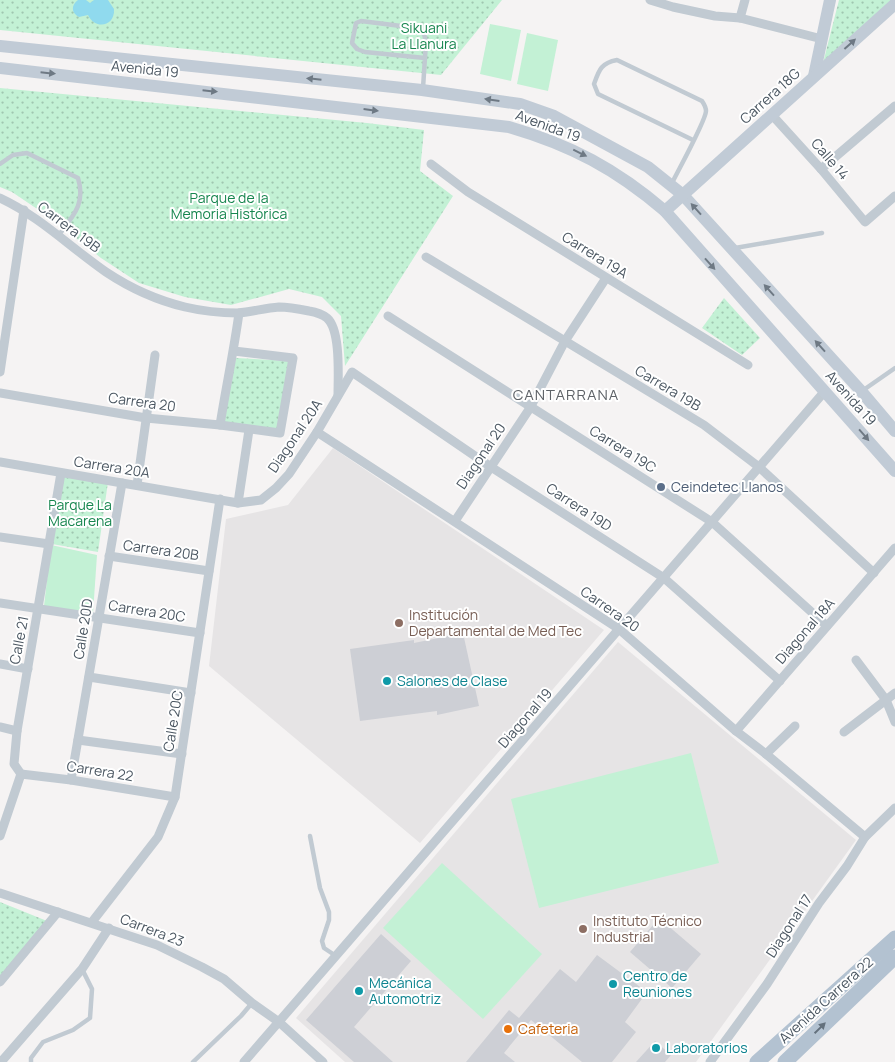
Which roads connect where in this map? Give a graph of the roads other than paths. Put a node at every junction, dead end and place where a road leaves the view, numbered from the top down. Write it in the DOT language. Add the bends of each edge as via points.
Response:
graph roads {
  1 [pos="650,0"];
  2 [pos="745,0"];
  3 [pos="830,0"];
  4 [pos="674,3"];
  5 [pos="895,4"];
  6 [pos="740,18"];
  7 [pos="822,38"];
  8 [pos="0,46"];
  9 [pos="425,58"];
  10 [pos="0,68"];
  11 [pos="814,76"];
  12 [pos="422,90"];
  13 [pos="895,106"];
  14 [pos="772,116"];
  15 [pos="694,140"];
  16 [pos="0,164"];
  17 [pos="431,164"];
  18 [pos="821,169"];
  19 [pos="671,184"];
  20 [pos="683,195"];
  21 [pos="895,196"];
  22 [pos="0,198"];
  23 [pos="24,210"];
  24 [pos="665,211"];
  25 [pos="822,233"];
  26 [pos="58,236"];
  27 [pos="732,249"];
  28 [pos="426,257"];
  29 [pos="606,278"];
  30 [pos="239,313"];
  31 [pos="388,316"];
  32 [pos="565,341"];
  33 [pos="234,351"];
  34 [pos="155,355"];
  35 [pos="748,365"];
  36 [pos="895,368"];
  37 [pos="0,372"];
  38 [pos="352,372"];
  39 [pos="825,391"];
  40 [pos="861,391"];
  41 [pos="0,393"];
  42 [pos="338,395"];
  43 [pos="530,408"];
  44 [pos="146,418"];
  45 [pos="220,425"];
  46 [pos="249,430"];
  47 [pos="895,431"];
  48 [pos="317,432"];
  49 [pos="0,462"];
  50 [pos="491,467"];
  51 [pos="759,467"];
  52 [pos="895,471"];
  53 [pos="61,473"];
  54 [pos="122,483"];
  55 [pos="137,485"];
  56 [pos="220,499"];
  57 [pos="238,503"];
  58 [pos="455,520"];
  59 [pos="712,522"];
  60 [pos="0,537"];
  61 [pos="49,544"];
  62 [pos="895,548"];
  63 [pos="109,556"];
  64 [pos="209,571"];
  65 [pos="874,573"];
  66 [pos="664,578"];
  67 [pos="0,603"];
  68 [pos="39,610"];
  69 [pos="98,618"];
  70 [pos="828,626"];
  71 [pos="619,629"];
  72 [pos="200,633"];
  73 [pos="856,660"];
  74 [pos="0,664"];
  75 [pos="28,669"];
  76 [pos="89,677"];
  77 [pos="780,681"];
  78 [pos="191,693"];
  79 [pos="895,693"];
  80 [pos="886,700"];
  81 [pos="895,722"];
  82 [pos="795,726"];
  83 [pos="0,728"];
  84 [pos="17,730"];
  85 [pos="736,731"];
  86 [pos="844,732"];
  87 [pos="78,740"];
  88 [pos="182,754"];
  89 [pos="766,754"];
  90 [pos="21,774"];
  91 [pos="71,780"];
  92 [pos="175,797"];
  93 [pos="895,808"];
  94 [pos="0,836"];
  95 [pos="310,836"];
  96 [pos="864,837"];
  97 [pos="0,893"];
  98 [pos="58,912"];
  99 [pos="92,922"];
  100 [pos="109,928"];
  101 [pos="895,938"];
  102 [pos="336,956"];
  103 [pos="895,957"];
  104 [pos="82,968"];
  105 [pos="0,982"];
  106 [pos="252,1003"];
  107 [pos="280,1022"];
  108 [pos="1,1062"];
  109 [pos="31,1062"];
  110 [pos="193,1062"];
  111 [pos="244,1062"];
  112 [pos="323,1062"];
  113 [pos="710,1062"];
  114 [pos="757,1062"];
  115 [pos="785,1062"];
  1 -- 4 [label="street"];
  2 -- 6 [label="street"];
  3 -- 7 [label="main road"];
  4 -- 6 [label="street" via="715,16"];
  11 -- 5 [label="main road, Carrera 18G, one-way"];
  6 -- 7 [label="street"];
  7 -- 11 [label="main road"];
  12 -- 8 [label="main road, Avenida 19, one-way"];
  9 -- 9 [label="lane" via="424,34 417,28 361,21 356,24 352,43 357,49"];
  9 -- 12 [label="lane"];
  10 -- 24 [label="main road, Avenida 19, one-way" via="509,126 583,154 635,186"];
  11 -- 14 [label="main road, Carrera 18G"];
  19 -- 12 [label="main road, Avenida 19, one-way" via="648,167 554,116 520,104"];
  13 -- 18 [label="street"];
  14 -- 18 [label="street, Calle 14"];
  14 -- 20 [label="main road, Carrera 18G"];
  15 -- 15 [label="lane" via="706,114 702,101 617,60 608,62 599,70 594,84 598,94"];
  15 -- 19 [label="lane"];
  16 -- 26 [label="lane" via="13,155 27,153 78,178 81,200"];
  17 -- 29 [label="street, Carrera 19A" via="468,192"];
  18 -- 21 [label="street, Calle 14" via="865,222"];
  19 -- 20 [label="main road, Avenida 19"];
  20 -- 24 [label="main road, Carrera 18G"];
  27 -- 20 [label="main road, Avenida 19, one-way"];
  22 -- 23 [label="street, Carrera 19B"];
  23 -- 26 [label="street, Carrera 19B"];
  23 -- 37 [label="street"];
  24 -- 39 [label="main road, Avenida 19, one-way"];
  25 -- 27 [label="lane"];
  26 -- 30 [label="street, Carrera 19B" via="136,290 169,303"];
  40 -- 27 [label="main road, Avenida 19, one-way"];
  28 -- 32 [label="street, Carrera 19B"];
  29 -- 32 [label="street, Diagonal 20"];
  29 -- 35 [label="street, Carrera 19A"];
  30 -- 33 [label="street"];
  30 -- 42 [label="street" via="286,308 313,312 328,319 338,352"];
  31 -- 43 [label="street, Carrera 19C"];
  32 -- 43 [label="street, Diagonal 20"];
  32 -- 51 [label="street, Carrera 19B" via="704,425"];
  33 -- 45 [label="street"];
  33 -- 46 [label="street, Carrera 20" via="293,358 280,433"];
  34 -- 44 [label="street"];
  36 -- 40 [label="lane"];
  38 -- 42 [label="street, Diagonal 20A"];
  38 -- 50 [label="street, Carrera 19D"];
  39 -- 51 [label="street, Diagonal 19"];
  39 -- 52 [label="main road, Avenida 19, one-way"];
  40 -- 47 [label="main road, Avenida 19"];
  41 -- 44 [label="street, Carrera 20"];
  42 -- 48 [label="street, Diagonal 20A"];
  43 -- 50 [label="street, Diagonal 20"];
  43 -- 59 [label="street, Carrera 19C"];
  44 -- 45 [label="street, Carrera 20"];
  44 -- 55 [label="street"];
  45 -- 46 [label="street, Carrera 20"];
  46 -- 57 [label="street"];
  48 -- 57 [label="street, Diagonal 20A" via="276,488 261,500"];
  48 -- 58 [label="street, Carrera 20"];
  49 -- 53 [label="street, Carrera 20A"];
  50 -- 58 [label="street, Diagonal 20"];
  50 -- 66 [label="street, Carrera 19D"];
  51 -- 59 [label="street, Diagonal 19"];
  51 -- 65 [label="street, Carrera 19B"];
  53 -- 54 [label="street, Carrera 20A"];
  53 -- 61 [label="street, Calle 21"];
  54 -- 55 [label="street, Carrera 20A"];
  54 -- 63 [label="street, Calle 20D"];
  55 -- 56 [label="street, Carrera 20A"];
  56 -- 57 [label="street, Diagonal 20A"];
  56 -- 64 [label="street, Calle 20C"];
  58 -- 71 [label="street, Carrera 20"];
  59 -- 66 [label="street, Diagonal 19"];
  59 -- 70 [label="street, Carrera 19C"];
  60 -- 61 [label="street"];
  61 -- 68 [label="street, Calle 21"];
  62 -- 65 [label="street, Diagonal 18A"];
  63 -- 64 [label="street, Carrera 20B"];
  63 -- 69 [label="street, Calle 20D"];
  64 -- 72 [label="street, Calle 20C"];
  65 -- 70 [label="street, Diagonal 18A"];
  66 -- 71 [label="street, Diagonal 19"];
  66 -- 77 [label="street, Carrera 19D"];
  67 -- 68 [label="street, Carrera 20C"];
  68 -- 69 [label="street, Carrera 20C"];
  68 -- 75 [label="street, Calle 21"];
  69 -- 72 [label="street, Carrera 20C"];
  69 -- 76 [label="street, Calle 20D"];
  70 -- 77 [label="street, Diagonal 18A"];
  71 -- 85 [label="street, Carrera 20"];
  71 -- 102 [label="street, Diagonal 19"];
  72 -- 78 [label="street, Calle 20C"];
  73 -- 80 [label="street"];
  74 -- 75 [label="street"];
  75 -- 84 [label="street, Calle 21"];
  76 -- 78 [label="street"];
  76 -- 87 [label="street, Calle 20D"];
  77 -- 85 [label="street, Diagonal 18A"];
  78 -- 88 [label="street, Calle 20C"];
  79 -- 80 [label="street"];
  80 -- 81 [label="street"];
  80 -- 86 [label="street"];
  82 -- 89 [label="street"];
  83 -- 84 [label="street"];
  84 -- 90 [label="street, Calle 21" via="14,764"];
  85 -- 89 [label="street, Carrera 20"];
  87 -- 88 [label="street"];
  87 -- 91 [label="street, Calle 20D"];
  88 -- 92 [label="street, Calle 20C"];
  89 -- 96 [label="street, Carrera 20"];
  90 -- 91 [label="street, Carrera 22"];
  90 -- 94 [label="street"];
  91 -- 92 [label="street, Carrera 22"];
  92 -- 99 [label="street, Calle 20C" via="151,848"];
  93 -- 96 [label="street, Diagonal 17"];
  95 -- 102 [label="lane" via="320,888 329,912 322,941 324,948"];
  96 -- 113 [label="street, Diagonal 17" via="772,977"];
  97 -- 98 [label="street, Carrera 23"];
  98 -- 99 [label="street, Carrera 23"];
  98 -- 105 [label="street"];
  99 -- 100 [label="street, Carrera 23"];
  100 -- 104 [label="street"];
  100 -- 106 [label="street, Carrera 23" via="158,945 202,967 224,979"];
  101 -- 114 [label="main road, Avenida Carrera 22"];
  102 -- 107 [label="street, Diagonal 19"];
  115 -- 103 [label="main road, Avenida Carrera 22, one-way"];
  104 -- 108 [label="street"];
  104 -- 109 [label="lane" via="92,989 90,1018 73,1030 43,1042"];
  106 -- 107 [label="street, Carrera 23"];
  106 -- 110 [label="lane"];
  107 -- 111 [label="street, Diagonal 19"];
  107 -- 112 [label="street, Carrera 23"];
}
